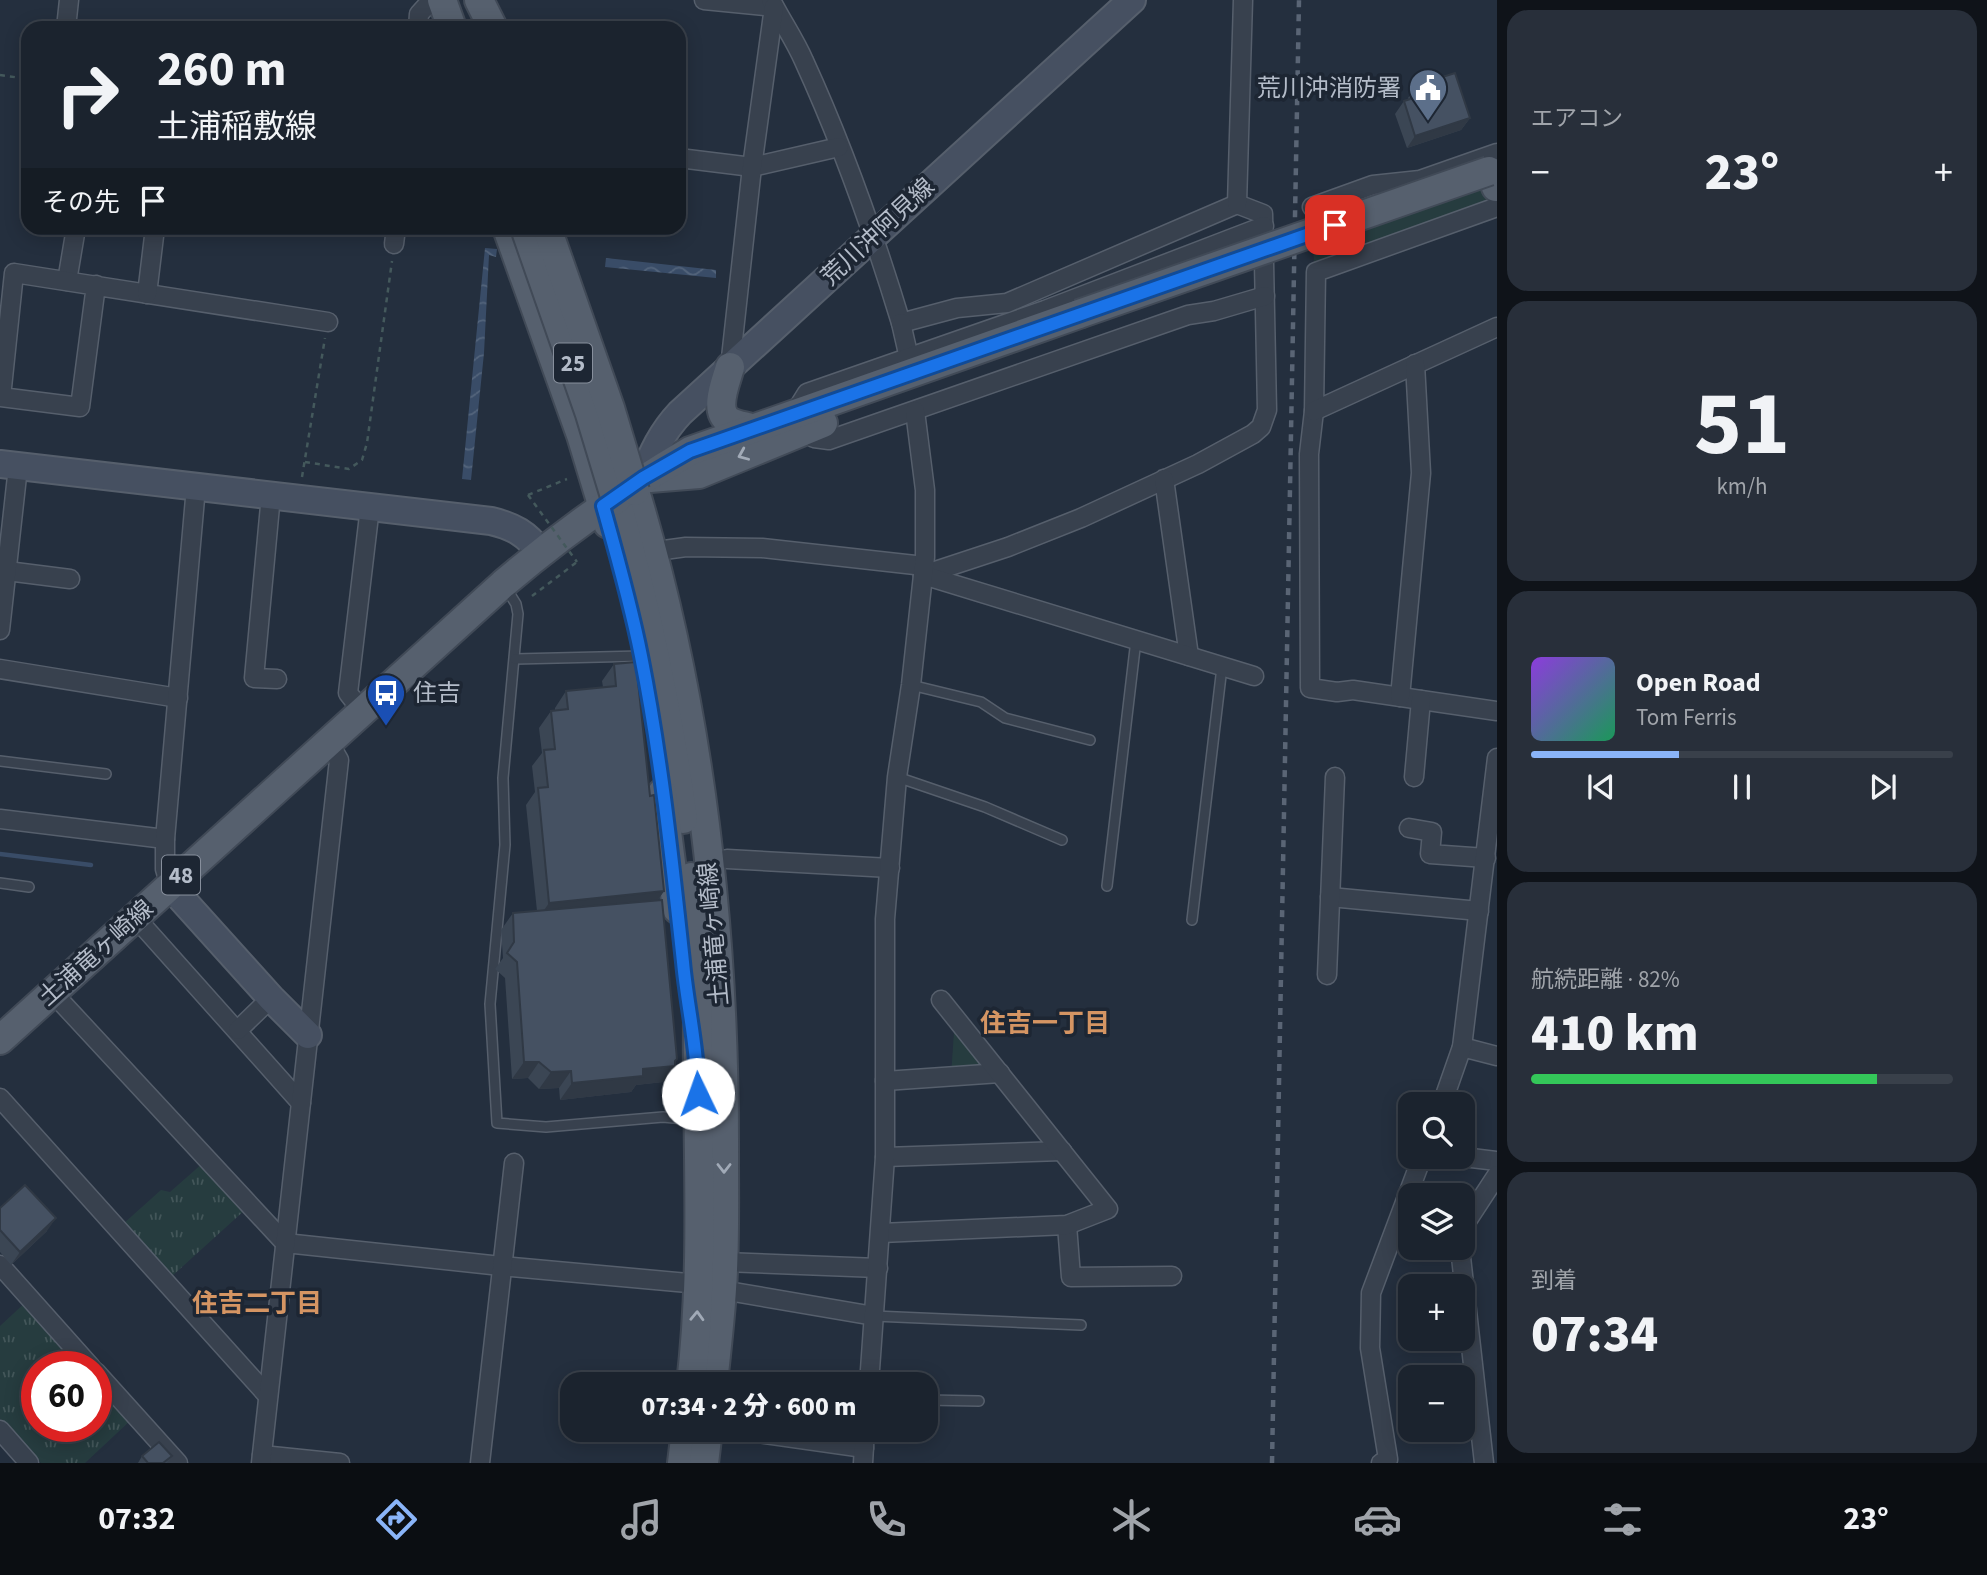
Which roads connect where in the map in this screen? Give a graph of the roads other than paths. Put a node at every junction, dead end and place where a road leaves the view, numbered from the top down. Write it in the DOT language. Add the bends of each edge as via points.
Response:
graph roads {
  1 [pos="69,0"];
  2 [pos="467,0"];
  3 [pos="479,0"];
  4 [pos="704,0"];
  5 [pos="1132,0"];
  6 [pos="1243,0"];
  7 [pos="773,4"];
  8 [pos="435,8"];
  9 [pos="67,21"];
  10 [pos="418,21"];
  11 [pos="474,21"];
  12 [pos="490,21"];
  13 [pos="839,146"];
  14 [pos="686,159"];
  15 [pos="752,167"];
  16 [pos="1495,179"];
  17 [pos="1237,204"];
  18 [pos="1312,207"];
  19 [pos="1264,226"];
  20 [pos="75,235"];
  21 [pos="154,235"];
  22 [pos="510,235"];
  23 [pos="528,235"];
  24 [pos="549,235"];
  25 [pos="564,235"];
  26 [pos="873,236"];
  27 [pos="67,281"];
  28 [pos="96,285"];
  29 [pos="1037,290"];
  30 [pos="147,294"];
  31 [pos="1265,296"];
  32 [pos="1013,300"];
  33 [pos="1045,310"];
  34 [pos="1020,319"];
  35 [pos="328,322"];
  36 [pos="901,323"];
  37 [pos="1497,327"];
  38 [pos="909,358"];
  39 [pos="1415,364"];
  40 [pos="730,367"];
  41 [pos="915,411"];
  42 [pos="1314,411"];
  43 [pos="800,421"];
  44 [pos="751,428"];
  45 [pos="9,466"];
  46 [pos="1164,478"];
  47 [pos="196,487"];
  48 [pos="624,494"];
  49 [pos="271,495"];
  50 [pos="370,507"];
  51 [pos="664,550"];
  52 [pos="540,552"];
  53 [pos="7,570"];
  54 [pos="924,570"];
  55 [pos="71,579"];
  56 [pos="503,584"];
  57 [pos="0,630"];
  58 [pos="1136,640"];
  59 [pos="642,656"];
  60 [pos="1189,656"];
  61 [pos="515,659"];
  62 [pos="1222,667"];
  63 [pos="0,669"];
  64 [pos="1254,676"];
  65 [pos="278,679"];
  66 [pos="911,685"];
  67 [pos="1400,697"];
  68 [pos="178,698"];
  69 [pos="1422,700"];
  70 [pos="362,711"];
  71 [pos="1497,711"];
  72 [pos="1090,740"];
  73 [pos="328,741"];
  74 [pos="1497,758"];
  75 [pos="0,761"];
  76 [pos="106,774"];
  77 [pos="1414,776"];
  78 [pos="1335,777"];
  79 [pos="897,778"];
  80 [pos="0,819"];
  81 [pos="1409,828"];
  82 [pos="165,839"];
  83 [pos="1062,839"];
  84 [pos="1486,858"];
  85 [pos="890,868"];
  86 [pos="710,874"];
  87 [pos="0,883"];
  88 [pos="170,886"];
  89 [pos="1107,886"];
  90 [pos="29,887"];
  91 [pos="1330,897"];
  92 [pos="1479,911"];
  93 [pos="135,917"];
  94 [pos="1192,919"];
  95 [pos="1327,975"];
  96 [pos="52,992"];
  97 [pos="271,998"];
  98 [pos="942,1000"];
  99 [pos="238,1030"];
  100 [pos="308,1035"];
  101 [pos="0,1040"];
  102 [pos="1462,1046"];
  103 [pos="1497,1056"];
  104 [pos="711,1065"];
  105 [pos="1000,1073"];
  106 [pos="885,1081"];
  107 [pos="1446,1092"];
  108 [pos="0,1098"];
  109 [pos="301,1103"];
  110 [pos="699,1120"];
  111 [pos="1062,1150"];
  112 [pos="886,1157"];
  113 [pos="1475,1158"];
  114 [pos="1497,1161"];
  115 [pos="514,1163"];
  116 [pos="1418,1169"];
  117 [pos="1497,1175"];
  118 [pos="1475,1209"];
  119 [pos="1068,1225"];
  120 [pos="881,1233"];
  121 [pos="285,1243"];
  122 [pos="1461,1260"];
  123 [pos="724,1262"];
  124 [pos="0,1265"];
  125 [pos="501,1266"];
  126 [pos="878,1268"];
  127 [pos="1172,1276"];
  128 [pos="710,1287"];
  129 [pos="874,1316"];
  130 [pos="1082,1325"];
  131 [pos="77,1351"];
  132 [pos="692,1372"];
  133 [pos="713,1372"];
  134 [pos="870,1372"];
  135 [pos="112,1390"];
  136 [pos="268,1396"];
  137 [pos="938,1400"];
  138 [pos="979,1401"];
  139 [pos="0,1430"];
  140 [pos="685,1442"];
  141 [pos="707,1442"];
  142 [pos="827,1442"];
  143 [pos="864,1447"];
  144 [pos="261,1459"];
  145 [pos="29,1463"];
  146 [pos="178,1463"];
  147 [pos="340,1463"];
  148 [pos="480,1463"];
  149 [pos="682,1463"];
  150 [pos="704,1463"];
  151 [pos="1381,1463"];
  152 [pos="1484,1463"];
  1 -- 9 [label="street"];
  2 -- 11 [label="main road"];
  3 -- 12 [label="main road"];
  4 -- 7 [label="street"];
  5 -- 26 [label="street, 荒川沖阿見線"];
  6 -- 17 [label="street"];
  7 -- 13 [label="street" via="804,60"];
  7 -- 15 [label="street"];
  8 -- 10 [label="street" via="419,14"];
  13 -- 15 [label="street"];
  13 -- 26 [label="street"];
  14 -- 15 [label="street"];
  15 -- 40 [label="street"];
  16 -- 18 [label="street" via="1373,185"];
  16 -- 42 [label="street" via="1316,272"];
  16 -- 43 [label="main road, bridge"];
  17 -- 19 [label="street" via="1262,214"];
  17 -- 29 [label="street"];
  19 -- 31 [label="street"];
  19 -- 33 [label="street"];
  20 -- 27 [label="street"];
  21 -- 30 [label="street"];
  22 -- 48 [label="main road" via="581,435"];
  23 -- 48 [label="main road, 25, bridge" via="590,415"];
  24 -- 48 [label="main road, 25, bridge" via="610,408"];
  25 -- 48 [label="main road"];
  26 -- 36 [label="street"];
  26 -- 40 [label="street, 荒川沖阿見線"];
  27 -- 28 [label="street"];
  27 -- 28 [label="street" via="14,273 1,397 80,407"];
  28 -- 30 [label="street"];
  29 -- 32 [label="street"];
  29 -- 33 [label="street"];
  30 -- 35 [label="street"];
  31 -- 41 [label="street" via="1188,315"];
  31 -- 46 [label="street" via="1267,410 1261,427"];
  32 -- 34 [label="street"];
  32 -- 36 [label="street"];
  33 -- 34 [label="street"];
  34 -- 38 [label="street"];
  36 -- 38 [label="street"];
  37 -- 39 [label="street"];
  38 -- 43 [label="street" via="807,393"];
  39 -- 42 [label="street"];
  39 -- 67 [label="street" via="1421,473"];
  40 -- 44 [label="main road" via="721,400 723,412 730,421"];
  40 -- 48 [label="street, 荒川沖阿見線" via="671,422"];
  41 -- 43 [label="street" via="829,440 814,438"];
  41 -- 54 [label="street" via="925,490"];
  42 -- 67 [label="street" via="1309,454 1310,688"];
  43 -- 44 [label="main road"];
  43 -- 48 [label="main road, one-way" via="699,474"];
  44 -- 48 [label="main road" via="690,451"];
  45 -- 47 [label="street"];
  45 -- 53 [label="street"];
  46 -- 54 [label="street" via="1009,547"];
  46 -- 60 [label="street"];
  47 -- 49 [label="street"];
  47 -- 68 [label="street"];
  48 -- 51 [label="main road"];
  48 -- 52 [label="main road, 土浦竜ヶ崎線 / 48"];
  48 -- 59 [label="main road" via="622,569"];
  48 -- 86 [label="main road, 土浦竜ヶ崎線" via="652,547 688,709"];
  49 -- 50 [label="street"];
  49 -- 65 [label="street" via="254,678"];
  50 -- 52 [label="street" via="509,525 524,533"];
  50 -- 70 [label="street" via="348,693"];
  51 -- 54 [label="street" via="762,548"];
  51 -- 86 [label="main road" via="687,644"];
  52 -- 56 [label="main road, 土浦竜ヶ崎線 / 48"];
  53 -- 55 [label="street"];
  53 -- 57 [label="street"];
  54 -- 58 [label="street"];
  54 -- 66 [label="street"];
  56 -- 61 [label="lane" via="516,604"];
  56 -- 70 [label="main road, 土浦竜ヶ崎線 / 48"];
  58 -- 60 [label="street"];
  58 -- 89 [label="lane"];
  59 -- 61 [label="lane"];
  59 -- 104 [label="main road" via="685,987"];
  60 -- 62 [label="street"];
  61 -- 110 [label="lane" via="490,1004 497,1123 545,1127 663,1116"];
  62 -- 64 [label="street"];
  62 -- 94 [label="lane"];
  63 -- 68 [label="street"];
  66 -- 72 [label="lane" via="981,702 1005,718"];
  66 -- 79 [label="street"];
  67 -- 69 [label="street"];
  68 -- 82 [label="street"];
  69 -- 71 [label="street"];
  69 -- 77 [label="street"];
  70 -- 73 [label="main road, 土浦竜ヶ崎線 / 48"];
  73 -- 88 [label="main road, 土浦竜ヶ崎線 / 48"];
  73 -- 100 [label="street" via="340,760"];
  74 -- 84 [label="street"];
  75 -- 76 [label="lane"];
  78 -- 91 [label="street"];
  79 -- 83 [label="lane"];
  79 -- 85 [label="street"];
  80 -- 82 [label="street"];
  81 -- 84 [label="street" via="1432,832 1430,854"];
  82 -- 88 [label="street" via="164,863"];
  84 -- 92 [label="street"];
  85 -- 86 [label="street"];
  85 -- 106 [label="street" via="885,919"];
  86 -- 104 [label="main road, 土浦竜ヶ崎線" via="699,989"];
  86 -- 104 [label="main road" via="734,966"];
  87 -- 90 [label="lane"];
  88 -- 93 [label="main road, 土浦竜ヶ崎線 / 48"];
  88 -- 97 [label="street"];
  91 -- 92 [label="street"];
  91 -- 95 [label="street"];
  92 -- 102 [label="street"];
  93 -- 96 [label="main road, 土浦竜ヶ崎線 / 48"];
  93 -- 99 [label="street"];
  96 -- 101 [label="main road, 土浦竜ヶ崎線 / 48"];
  96 -- 121 [label="street"];
  97 -- 99 [label="street"];
  97 -- 100 [label="street"];
  98 -- 105 [label="street"];
  99 -- 109 [label="street"];
  100 -- 109 [label="street"];
  102 -- 103 [label="street"];
  102 -- 107 [label="street"];
  104 -- 110 [label="main road, 土浦竜ヶ崎線"];
  104 -- 123 [label="main road, 土浦竜ヶ崎線, one-way"];
  105 -- 106 [label="street"];
  105 -- 111 [label="street"];
  106 -- 112 [label="street"];
  108 -- 136 [label="street"];
  109 -- 121 [label="street"];
  110 -- 128 [label="main road, 土浦竜ヶ崎線"];
  111 -- 112 [label="street"];
  111 -- 119 [label="street" via="1108,1209"];
  112 -- 120 [label="street"];
  113 -- 114 [label="street"];
  115 -- 125 [label="street"];
  116 -- 151 [label="street" via="1371,1293 1370,1348 1388,1459"];
  117 -- 118 [label="street"];
  119 -- 120 [label="street"];
  119 -- 127 [label="street" via="1071,1277"];
  120 -- 126 [label="street"];
  121 -- 125 [label="street"];
  121 -- 136 [label="street"];
  122 -- 152 [label="street"];
  123 -- 126 [label="street"];
  123 -- 128 [label="main road, 土浦竜ヶ崎線"];
  124 -- 131 [label="street"];
  125 -- 128 [label="street"];
  125 -- 148 [label="street"];
  126 -- 129 [label="street"];
  128 -- 129 [label="street"];
  132 -- 128 [label="main road, 土浦竜ヶ崎線, one-way"];
  128 -- 133 [label="main road, 土浦竜ヶ崎線"];
  129 -- 130 [label="lane"];
  129 -- 134 [label="street"];
  135 -- 146 [label="street"];
  136 -- 144 [label="street"];
  137 -- 138 [label="lane"];
  139 -- 145 [label="street"];
  140 -- 149 [label="main road"];
  141 -- 150 [label="main road"];
  142 -- 143 [label="street"];
  144 -- 147 [label="street"];
}
